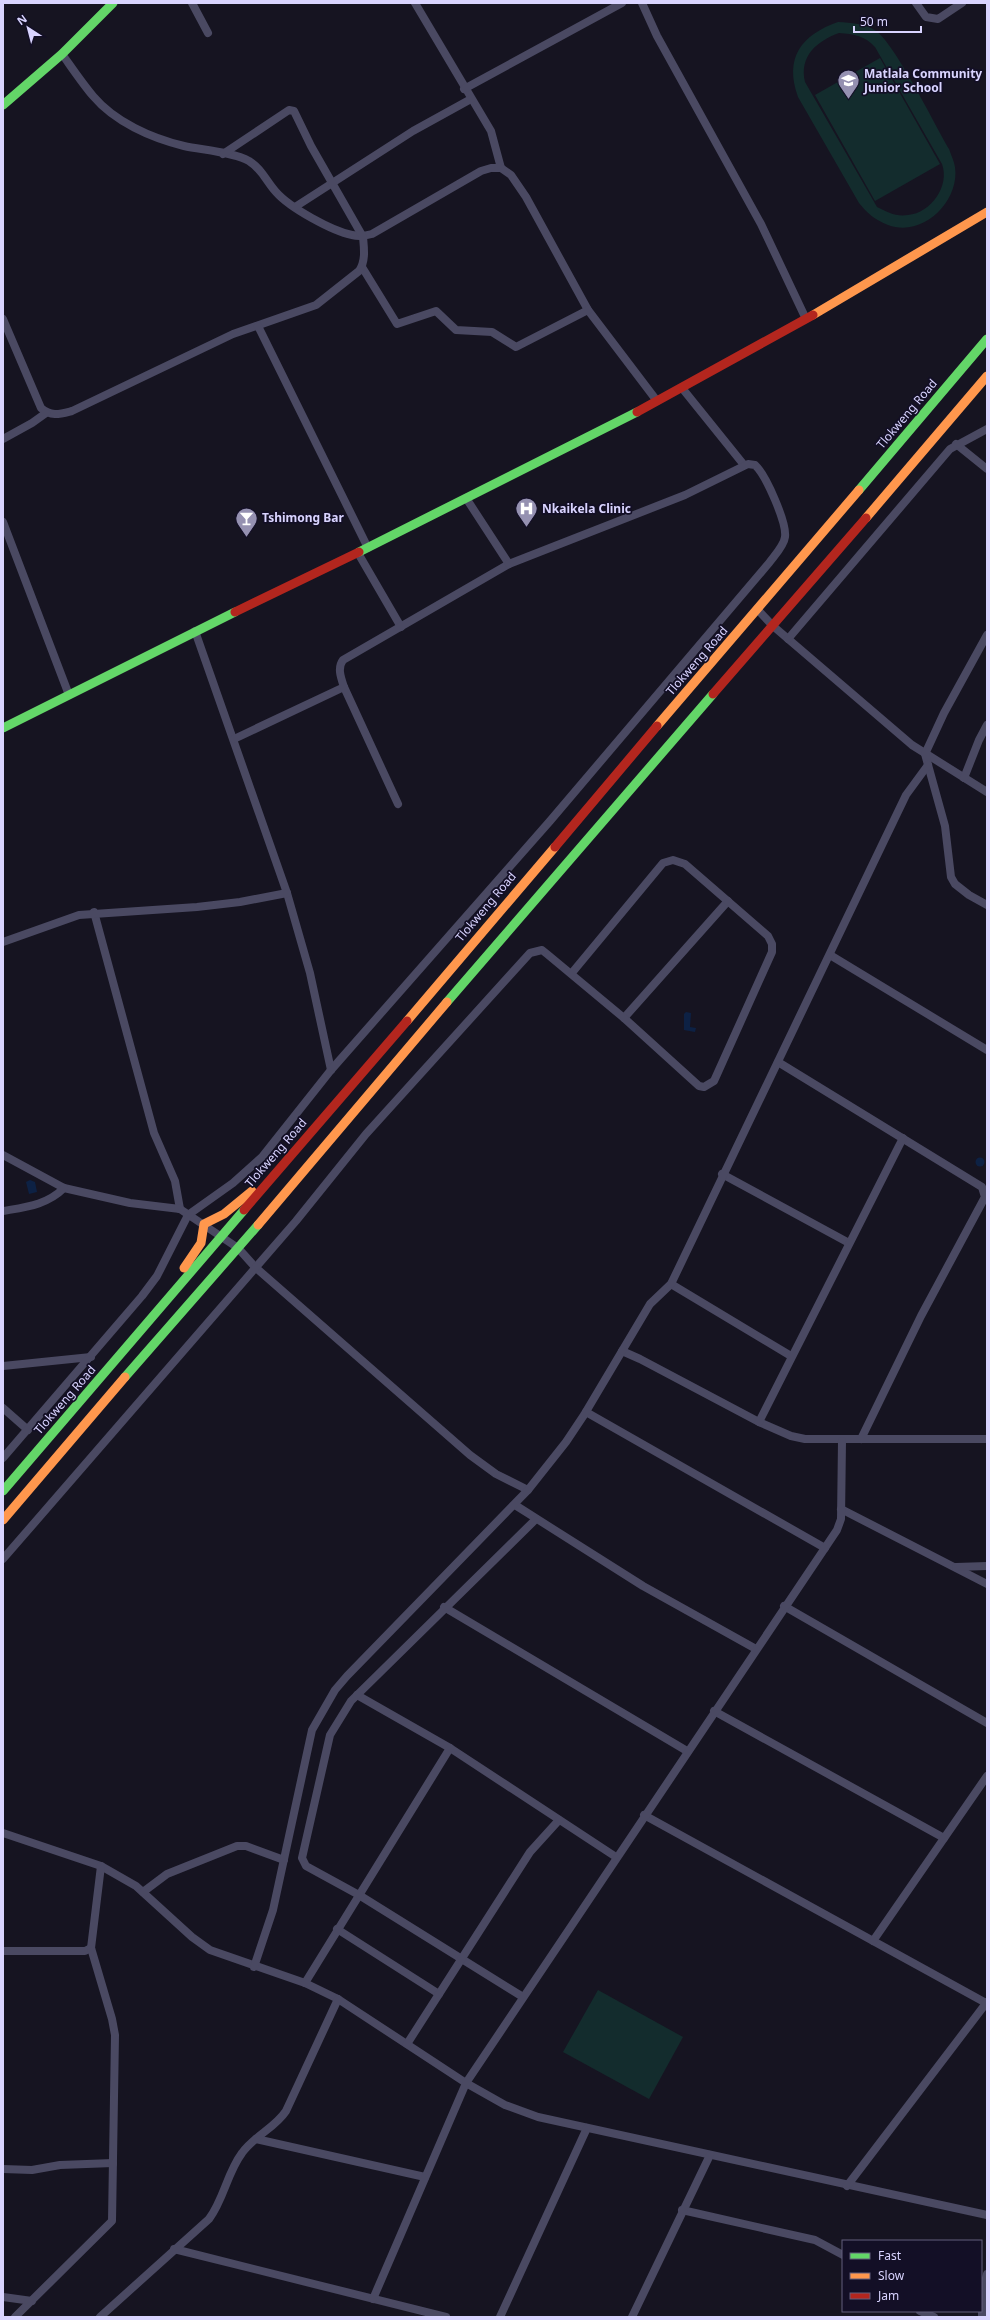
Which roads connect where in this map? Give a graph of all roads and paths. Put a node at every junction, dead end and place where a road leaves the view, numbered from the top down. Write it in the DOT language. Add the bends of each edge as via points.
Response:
graph roads {
  1 [pos="113,3"];
  2 [pos="192,3"];
  3 [pos="415,3"];
  4 [pos="622,3"];
  5 [pos="642,3"];
  6 [pos="916,3"];
  7 [pos="962,3"];
  8 [pos="208,32"];
  9 [pos="62,54"];
  10 [pos="464,89"];
  11 [pos="471,99"];
  12 [pos="3,105"];
  13 [pos="223,154"];
  14 [pos="501,168"];
  15 [pos="333,184"];
  16 [pos="295,207"];
  17 [pos="987,212"];
  18 [pos="362,237"];
  19 [pos="362,267"];
  20 [pos="588,310"];
  21 [pos="806,319"];
  22 [pos="3,321"];
  23 [pos="258,326"];
  24 [pos="987,338"];
  25 [pos="987,376"];
  26 [pos="682,388"];
  27 [pos="657,401"];
  28 [pos="46,413"];
  29 [pos="987,430"];
  30 [pos="3,439"];
  31 [pos="956,444"];
  32 [pos="744,465"];
  33 [pos="987,469"];
  34 [pos="466,498"];
  35 [pos="3,522"];
  36 [pos="368,548"];
  37 [pos="358,553"];
  38 [pos="509,564"];
  39 [pos="757,609"];
  40 [pos="773,626"];
  41 [pos="401,627"];
  42 [pos="195,631"];
  43 [pos="987,635"];
  44 [pos="788,639"];
  45 [pos="344,687"];
  46 [pos="69,695"];
  47 [pos="987,725"];
  48 [pos="3,728"];
  49 [pos="234,739"];
  50 [pos="925,754"];
  51 [pos="928,765"];
  52 [pos="964,778"];
  53 [pos="987,792"];
  54 [pos="398,804"];
  55 [pos="287,893"];
  56 [pos="728,901"];
  57 [pos="987,905"];
  58 [pos="94,912"];
  59 [pos="3,942"];
  60 [pos="830,956"];
  61 [pos="572,974"];
  62 [pos="624,1018"];
  63 [pos="987,1050"];
  64 [pos="778,1062"];
  65 [pos="331,1070"];
  66 [pos="903,1138"];
  67 [pos="3,1155"];
  68 [pos="722,1174"];
  69 [pos="270,1177"];
  70 [pos="64,1188"];
  71 [pos="180,1209"];
  72 [pos="3,1211"];
  73 [pos="188,1215"];
  74 [pos="204,1224"];
  75 [pos="222,1236"];
  76 [pos="848,1243"];
  77 [pos="238,1248"];
  78 [pos="255,1267"];
  79 [pos="671,1284"];
  80 [pos="176,1289"];
  81 [pos="622,1351"];
  82 [pos="791,1356"];
  83 [pos="91,1357"];
  84 [pos="3,1366"];
  85 [pos="3,1408"];
  86 [pos="586,1412"];
  87 [pos="759,1422"];
  88 [pos="28,1430"];
  89 [pos="861,1439"];
  90 [pos="987,1439"];
  91 [pos="842,1441"];
  92 [pos="3,1458"];
  93 [pos="528,1490"];
  94 [pos="3,1491"];
  95 [pos="515,1505"];
  96 [pos="841,1509"];
  97 [pos="536,1519"];
  98 [pos="3,1520"];
  99 [pos="825,1548"];
  100 [pos="3,1559"];
  101 [pos="987,1566"];
  102 [pos="955,1567"];
  103 [pos="987,1584"];
  104 [pos="784,1606"];
  105 [pos="444,1607"];
  106 [pos="756,1649"];
  107 [pos="357,1695"];
  108 [pos="714,1711"];
  109 [pos="987,1723"];
  110 [pos="450,1748"];
  111 [pos="688,1751"];
  112 [pos="987,1776"];
  113 [pos="644,1815"];
  114 [pos="559,1820"];
  115 [pos="3,1833"];
  116 [pos="944,1838"];
  117 [pos="616,1857"];
  118 [pos="284,1860"];
  119 [pos="101,1866"];
  120 [pos="143,1892"];
  121 [pos="359,1895"];
  122 [pos="337,1929"];
  123 [pos="873,1941"];
  124 [pos="91,1948"];
  125 [pos="3,1950"];
  126 [pos="460,1959"];
  127 [pos="254,1967"];
  128 [pos="305,1983"];
  129 [pos="439,1994"];
  130 [pos="523,1997"];
  131 [pos="338,1999"];
  132 [pos="987,2003"];
  133 [pos="407,2044"];
  134 [pos="466,2083"];
  135 [pos="587,2128"];
  136 [pos="256,2139"];
  137 [pos="710,2155"];
  138 [pos="113,2163"];
  139 [pos="3,2169"];
  140 [pos="425,2177"];
  141 [pos="847,2186"];
  142 [pos="682,2210"];
  143 [pos="987,2215"];
  144 [pos="174,2249"];
  145 [pos="842,2254"];
  146 [pos="987,2274"];
  147 [pos="3,2297"];
  148 [pos="373,2298"];
  149 [pos="32,2301"];
  150 [pos="922,2312"];
  151 [pos="15,2317"];
  152 [pos="100,2317"];
  153 [pos="446,2317"];
  154 [pos="500,2317"];
  155 [pos="632,2317"];
  156 [pos="934,2317"];
  157 [pos="973,2317"];
  158 [pos="982,2317"];
  1 -- 9 [label="main road"];
  2 -- 8 [label="street"];
  3 -- 10 [label="street"];
  4 -- 10 [label="street"];
  5 -- 21 [label="street" via="657,36 761,224"];
  6 -- 7 [label="street" via="926,17 938,19"];
  9 -- 12 [label="main road"];
  9 -- 13 [label="street" via="93,96 140,132 172,143"];
  10 -- 11 [label="street"];
  11 -- 14 [label="street" via="491,131"];
  11 -- 15 [label="street" via="413,131"];
  13 -- 15 [label="street" via="292,110"];
  13 -- 16 [label="street" via="242,158 254,164 276,192"];
  14 -- 18 [label="street" via="481,171 392,224"];
  14 -- 20 [label="street" via="511,175 526,197"];
  15 -- 16 [label="street"];
  15 -- 18 [label="street"];
  16 -- 18 [label="street" via="342,233"];
  17 -- 21 [label="main road"];
  18 -- 19 [label="street"];
  19 -- 20 [label="street" via="397,324 436,311 456,330 492,332 516,347"];
  19 -- 23 [label="street" via="316,305"];
  20 -- 27 [label="street"];
  21 -- 26 [label="main road"];
  22 -- 28 [label="street" via="36,398"];
  23 -- 28 [label="street" via="222,339 72,410 56,415"];
  23 -- 36 [label="street"];
  24 -- 39 [label="main road, Tlokweng Road"];
  25 -- 40 [label="main road"];
  26 -- 27 [label="main road"];
  26 -- 32 [label="street"];
  27 -- 34 [label="main road"];
  28 -- 30 [label="street"];
  29 -- 31 [label="street"];
  31 -- 33 [label="street"];
  31 -- 44 [label="street"];
  32 -- 38 [label="street" via="685,495"];
  32 -- 65 [label="street" via="755,465 762,474 782,520 785,536 782,544 769,563 550,821"];
  34 -- 36 [label="main road"];
  34 -- 38 [label="street"];
  35 -- 46 [label="street"];
  36 -- 37 [label="main road"];
  37 -- 41 [label="street"];
  37 -- 42 [label="main road"];
  38 -- 41 [label="street"];
  39 -- 40 [label="street"];
  39 -- 69 [label="main road, Tlokweng Road" via="364,1071"];
  40 -- 44 [label="street"];
  40 -- 77 [label="main road" via="513,924"];
  41 -- 45 [label="street" via="343,660 340,664 340,674"];
  42 -- 46 [label="main road"];
  42 -- 49 [label="street"];
  43 -- 50 [label="street"];
  44 -- 50 [label="street"];
  45 -- 49 [label="street"];
  45 -- 54 [label="street"];
  46 -- 48 [label="main road"];
  47 -- 52 [label="street"];
  49 -- 55 [label="street"];
  50 -- 51 [label="street"];
  50 -- 52 [label="street"];
  51 -- 57 [label="street" via="945,826 951,876 969,895"];
  51 -- 60 [label="street" via="906,795"];
  52 -- 53 [label="street"];
  55 -- 58 [label="street" via="197,907"];
  55 -- 65 [label="street" via="310,973"];
  56 -- 61 [label="street" via="685,864 673,860 663,863"];
  56 -- 62 [label="street"];
  56 -- 62 [label="street" via="768,936 773,947 711,1084 699,1086"];
  58 -- 59 [label="street" via="62,920"];
  58 -- 71 [label="street" via="154,1133 175,1181"];
  60 -- 63 [label="street"];
  60 -- 64 [label="street"];
  61 -- 62 [label="street"];
  61 -- 78 [label="street" via="542,950 530,953 366,1134 296,1221"];
  64 -- 66 [label="street"];
  64 -- 68 [label="street"];
  65 -- 73 [label="street" via="250,1169"];
  66 -- 76 [label="street"];
  66 -- 89 [label="street" via="982,1187 985,1194 921,1316"];
  67 -- 70 [label="street"];
  68 -- 76 [label="street"];
  68 -- 79 [label="street"];
  69 -- 74 [label="main road" via="265,1178 224,1214"];
  69 -- 75 [label="main road, Tlokweng Road"];
  70 -- 71 [label="street" via="130,1203"];
  70 -- 72 [label="street" via="40,1204"];
  71 -- 73 [label="street"];
  73 -- 74 [label="street"];
  73 -- 83 [label="street" via="157,1276"];
  74 -- 75 [label="street"];
  74 -- 80 [label="main road" via="201,1243 183,1271"];
  75 -- 77 [label="street"];
  75 -- 80 [label="main road, Tlokweng Road"];
  76 -- 82 [label="street"];
  77 -- 78 [label="street"];
  77 -- 98 [label="main road"];
  78 -- 93 [label="street" via="470,1455 496,1474"];
  78 -- 100 [label="street"];
  79 -- 81 [label="street" via="650,1304"];
  79 -- 82 [label="street"];
  80 -- 94 [label="main road, Tlokweng Road"];
  81 -- 86 [label="street"];
  81 -- 87 [label="street"];
  82 -- 87 [label="street"];
  83 -- 84 [label="street"];
  83 -- 88 [label="street"];
  85 -- 88 [label="street"];
  86 -- 93 [label="street"];
  86 -- 99 [label="street"];
  87 -- 91 [label="street" via="791,1436"];
  88 -- 92 [label="street"];
  89 -- 90 [label="street"];
  89 -- 91 [label="street"];
  91 -- 96 [label="street"];
  93 -- 95 [label="street"];
  95 -- 97 [label="street"];
  95 -- 118 [label="street" via="335,1690 312,1730"];
  96 -- 99 [label="street" via="840,1524"];
  96 -- 102 [label="street"];
  97 -- 105 [label="street"];
  97 -- 106 [label="street" via="643,1586"];
  99 -- 104 [label="street"];
  101 -- 102 [label="street"];
  102 -- 103 [label="street"];
  104 -- 106 [label="street"];
  104 -- 109 [label="street"];
  105 -- 107 [label="street"];
  105 -- 111 [label="street"];
  106 -- 108 [label="street"];
  107 -- 110 [label="street"];
  107 -- 121 [label="street" via="330,1735 302,1858 306,1866"];
  108 -- 111 [label="street"];
  108 -- 116 [label="street"];
  110 -- 114 [label="street"];
  110 -- 121 [label="street"];
  111 -- 113 [label="street"];
  112 -- 116 [label="street"];
  113 -- 117 [label="street"];
  113 -- 123 [label="street"];
  114 -- 117 [label="street"];
  114 -- 126 [label="street" via="530,1852"];
  115 -- 119 [label="street"];
  116 -- 123 [label="street"];
  117 -- 130 [label="street"];
  118 -- 120 [label="street" via="246,1846 237,1846 167,1874"];
  118 -- 127 [label="street" via="273,1910"];
  119 -- 120 [label="street"];
  119 -- 124 [label="street"];
  120 -- 127 [label="street" via="210,1950"];
  121 -- 122 [label="street"];
  121 -- 126 [label="street"];
  122 -- 128 [label="street"];
  122 -- 129 [label="street"];
  123 -- 132 [label="street"];
  124 -- 125 [label="street" via="85,1951"];
  124 -- 138 [label="street" via="115,2035"];
  126 -- 129 [label="street"];
  126 -- 130 [label="street"];
  127 -- 128 [label="street"];
  128 -- 131 [label="street"];
  129 -- 133 [label="street"];
  130 -- 134 [label="street"];
  131 -- 133 [label="street"];
  131 -- 136 [label="street" via="286,2110"];
  132 -- 141 [label="street"];
  133 -- 134 [label="street"];
  134 -- 135 [label="street" via="506,2106 538,2117"];
  134 -- 140 [label="street"];
  135 -- 137 [label="street"];
  135 -- 154 [label="street"];
  136 -- 140 [label="street"];
  136 -- 144 [label="street" via="237,2161 218,2205 209,2219"];
  137 -- 141 [label="street"];
  137 -- 142 [label="street"];
  138 -- 139 [label="street" via="60,2165 32,2170"];
  138 -- 149 [label="street" via="110,2225"];
  140 -- 148 [label="street"];
  141 -- 143 [label="street"];
  142 -- 145 [label="street" via="815,2240"];
  142 -- 155 [label="street"];
  144 -- 148 [label="street"];
  144 -- 152 [label="street"];
  146 -- 158 [label="street" via="982,2294"];
  147 -- 149 [label="street"];
  148 -- 153 [label="street"];
  149 -- 151 [label="street"];
  150 -- 156 [label="street"];
  157 -- 158 [label="street"];
}
